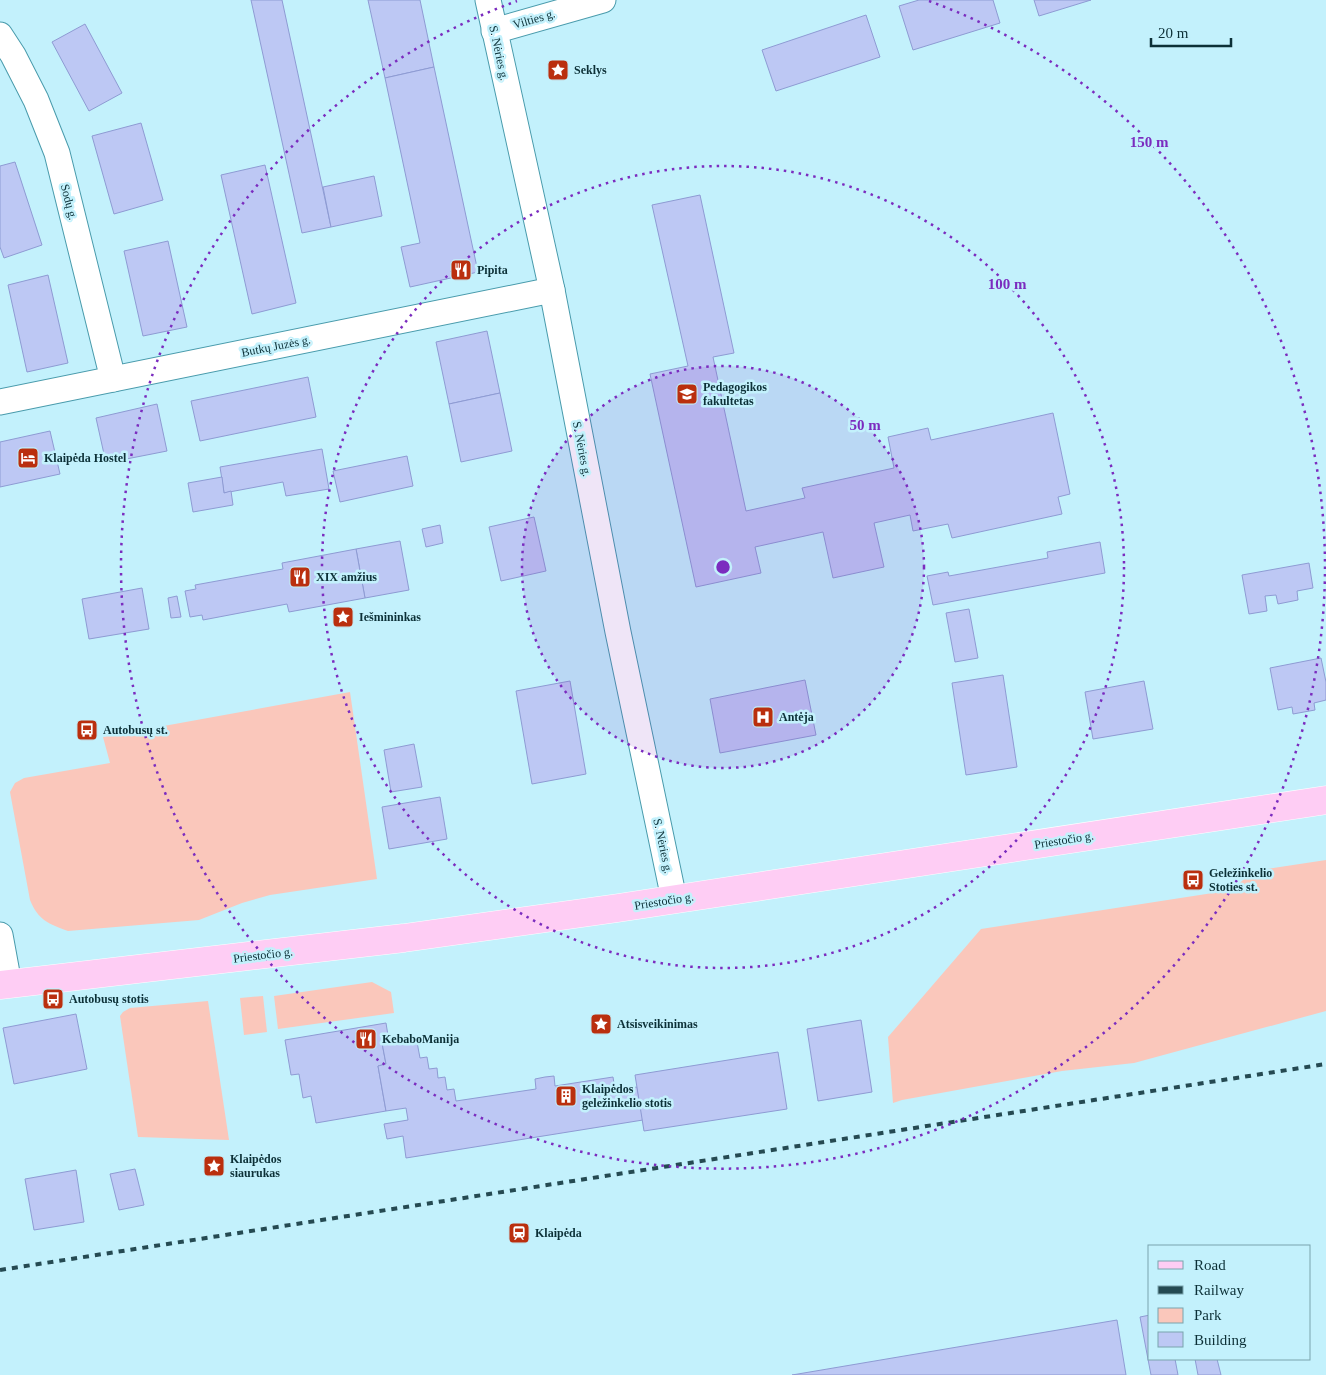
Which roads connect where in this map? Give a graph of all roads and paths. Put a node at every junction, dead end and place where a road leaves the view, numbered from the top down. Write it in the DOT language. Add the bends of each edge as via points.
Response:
graph roads {
  1 [pos="488,0"];
  2 [pos="603,0"];
  3 [pos="494,31"];
  4 [pos="0,35"];
  5 [pos="552,290"];
  6 [pos="113,379"];
  7 [pos="0,402"];
  8 [pos="1326,800"];
  9 [pos="674,899"];
  10 [pos="0,935"];
  11 [pos="4,985"];
  1 -- 3 [label="street, S. Nėries g."];
  2 -- 3 [label="street, Vilties g."];
  3 -- 5 [label="street, S. Nėries g."];
  4 -- 6 [label="street, Sodų g." via="36,100 57,153"];
  5 -- 6 [label="street, Butkų Juzės g."];
  5 -- 9 [label="street, S. Nėries g."];
  6 -- 7 [label="street, Butkų Juzės g."];
  8 -- 9 [label="main road, Priestočio g."];
  9 -- 11 [label="main road, Priestočio g." via="404,938"];
  10 -- 11 [label="street"];
}
